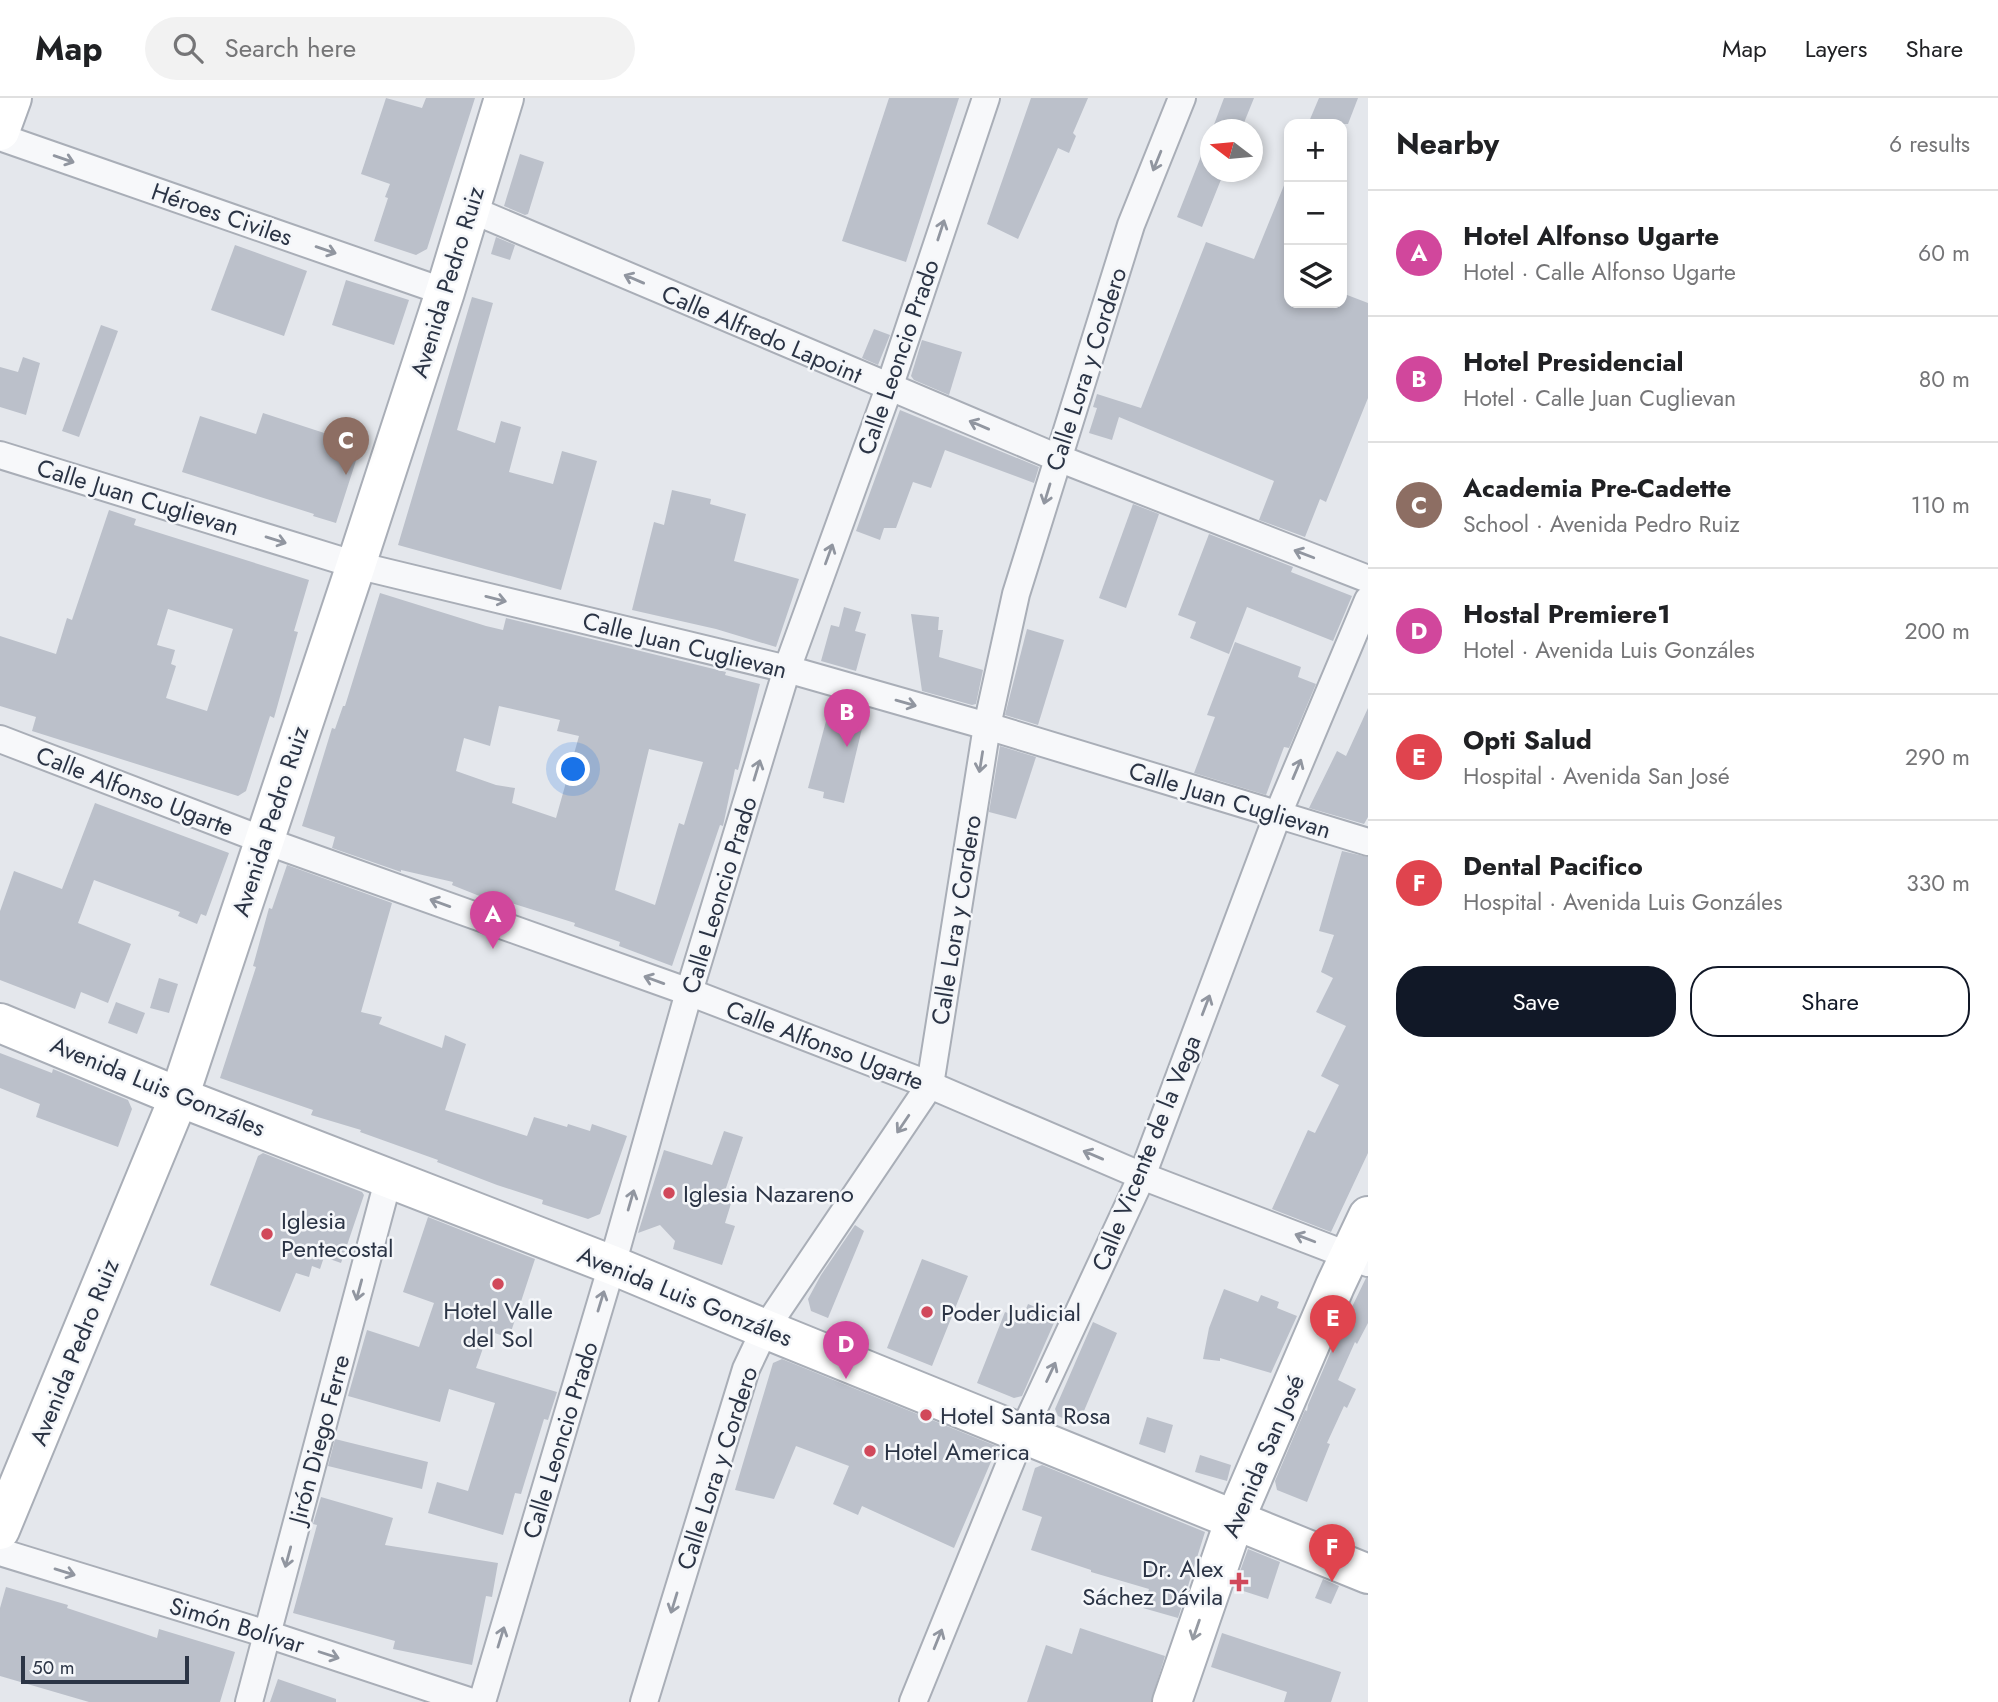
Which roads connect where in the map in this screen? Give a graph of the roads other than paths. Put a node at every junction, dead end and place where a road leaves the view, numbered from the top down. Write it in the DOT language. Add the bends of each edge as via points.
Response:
graph roads {
  1 [pos="12,98"];
  2 [pos="504,98"];
  3 [pos="986,98"];
  4 [pos="1182,98"];
  5 [pos="0,131"];
  6 [pos="0,137"];
  7 [pos="470,209"];
  8 [pos="445,292"];
  9 [pos="889,388"];
  10 [pos="0,455"];
  11 [pos="1058,458"];
  12 [pos="356,565"];
  13 [pos="1368,579"];
  14 [pos="1368,600"];
  15 [pos="787,669"];
  16 [pos="987,726"];
  17 [pos="0,739"];
  18 [pos="1278,814"];
  19 [pos="263,840"];
  20 [pos="1368,842"];
  21 [pos="689,992"];
  22 [pos="0,1023"];
  23 [pos="930,1086"];
  24 [pos="179,1097"];
  25 [pos="1142,1176"];
  26 [pos="389,1177"];
  27 [pos="1368,1216"];
  28 [pos="1359,1259"];
  29 [pos="612,1265"];
  30 [pos="765,1329"];
  31 [pos="1022,1434"];
  32 [pos="1234,1520"];
  33 [pos="0,1530"];
  34 [pos="0,1552"];
  35 [pos="1368,1574"];
  36 [pos="267,1634"];
  37 [pos="249,1702"];
  38 [pos="472,1702"];
  39 [pos="482,1702"];
  40 [pos="644,1702"];
  41 [pos="912,1702"];
  42 [pos="1171,1702"];
  1 -- 5 [label="main road"];
  2 -- 7 [label="main road, Avenida Pedro Ruiz"];
  9 -- 3 [label="street, Calle Leoncio Prado, one-way"];
  4 -- 11 [label="street, Calle Lora y Cordero, one-way" via="1131,225"];
  6 -- 8 [label="street, Héroes Civiles, one-way"];
  7 -- 8 [label="main road, Avenida Pedro Ruiz"];
  9 -- 7 [label="street, Calle Alfredo Lapoint, one-way"];
  8 -- 12 [label="main road, Avenida Pedro Ruiz"];
  11 -- 9 [label="street, Calle Alfredo Lapoint, one-way"];
  15 -- 9 [label="street, Calle Leoncio Prado, one-way"];
  10 -- 12 [label="street, Calle Juan Cuglievan, one-way"];
  13 -- 11 [label="street, Calle Alfredo Lapoint, one-way"];
  11 -- 16 [label="street, Calle Lora y Cordero, one-way" via="1016,594"];
  12 -- 15 [label="street, Calle Juan Cuglievan, one-way"];
  12 -- 19 [label="main road, Avenida Pedro Ruiz"];
  18 -- 14 [label="street, Calle Vicente de la Vega, one-way"];
  15 -- 16 [label="street, Calle Juan Cuglievan, one-way"];
  21 -- 15 [label="street, Calle Leoncio Prado, one-way"];
  16 -- 18 [label="street, Calle Juan Cuglievan"];
  16 -- 23 [label="street, Calle Lora y Cordero, one-way"];
  17 -- 19 [label="street, Calle Alfonso Ugarte"];
  18 -- 20 [label="street, Calle Juan Cuglievan"];
  25 -- 18 [label="street, Calle Vicente de la Vega, one-way"];
  21 -- 19 [label="street, Calle Alfonso Ugarte, one-way"];
  19 -- 24 [label="main road, Avenida Pedro Ruiz"];
  21 -- 23 [label="street, Calle Alfonso Ugarte"];
  29 -- 21 [label="street, Calle Leoncio Prado, one-way"];
  22 -- 24 [label="main road, Avenida Luis Gonzáles"];
  25 -- 23 [label="street, Calle Alfonso Ugarte, one-way"];
  23 -- 30 [label="street, Calle Lora y Cordero, one-way"];
  24 -- 26 [label="main road, Avenida Luis Gonzáles"];
  24 -- 33 [label="main road, Avenida Pedro Ruiz"];
  28 -- 25 [label="street, Calle Alfonso Ugarte, one-way"];
  31 -- 25 [label="street, Calle Vicente de la Vega, one-way"];
  26 -- 29 [label="main road, Avenida Luis Gonzáles"];
  26 -- 36 [label="street, Jirón Diego Ferre, one-way"];
  27 -- 28 [label="main road, Avenida San José"];
  28 -- 32 [label="main road, Avenida San José"];
  29 -- 30 [label="main road, Avenida Luis Gonzáles"];
  39 -- 29 [label="street, Calle Leoncio Prado, one-way"];
  30 -- 31 [label="main road, Avenida Luis Gonzáles"];
  30 -- 40 [label="street, Calle Lora y Cordero, one-way" via="746,1369"];
  31 -- 32 [label="main road, Avenida Luis Gonzáles"];
  41 -- 31 [label="street, Calle Vicente de la Vega, one-way"];
  32 -- 35 [label="main road, Avenida Luis Gonzáles"];
  32 -- 42 [label="main road, Avenida San José, one-way"];
  34 -- 36 [label="street, Simón Bolívar, one-way"];
  36 -- 37 [label="street, Jirón Diego Ferre"];
  36 -- 38 [label="street, Simón Bolívar, one-way"];
}
